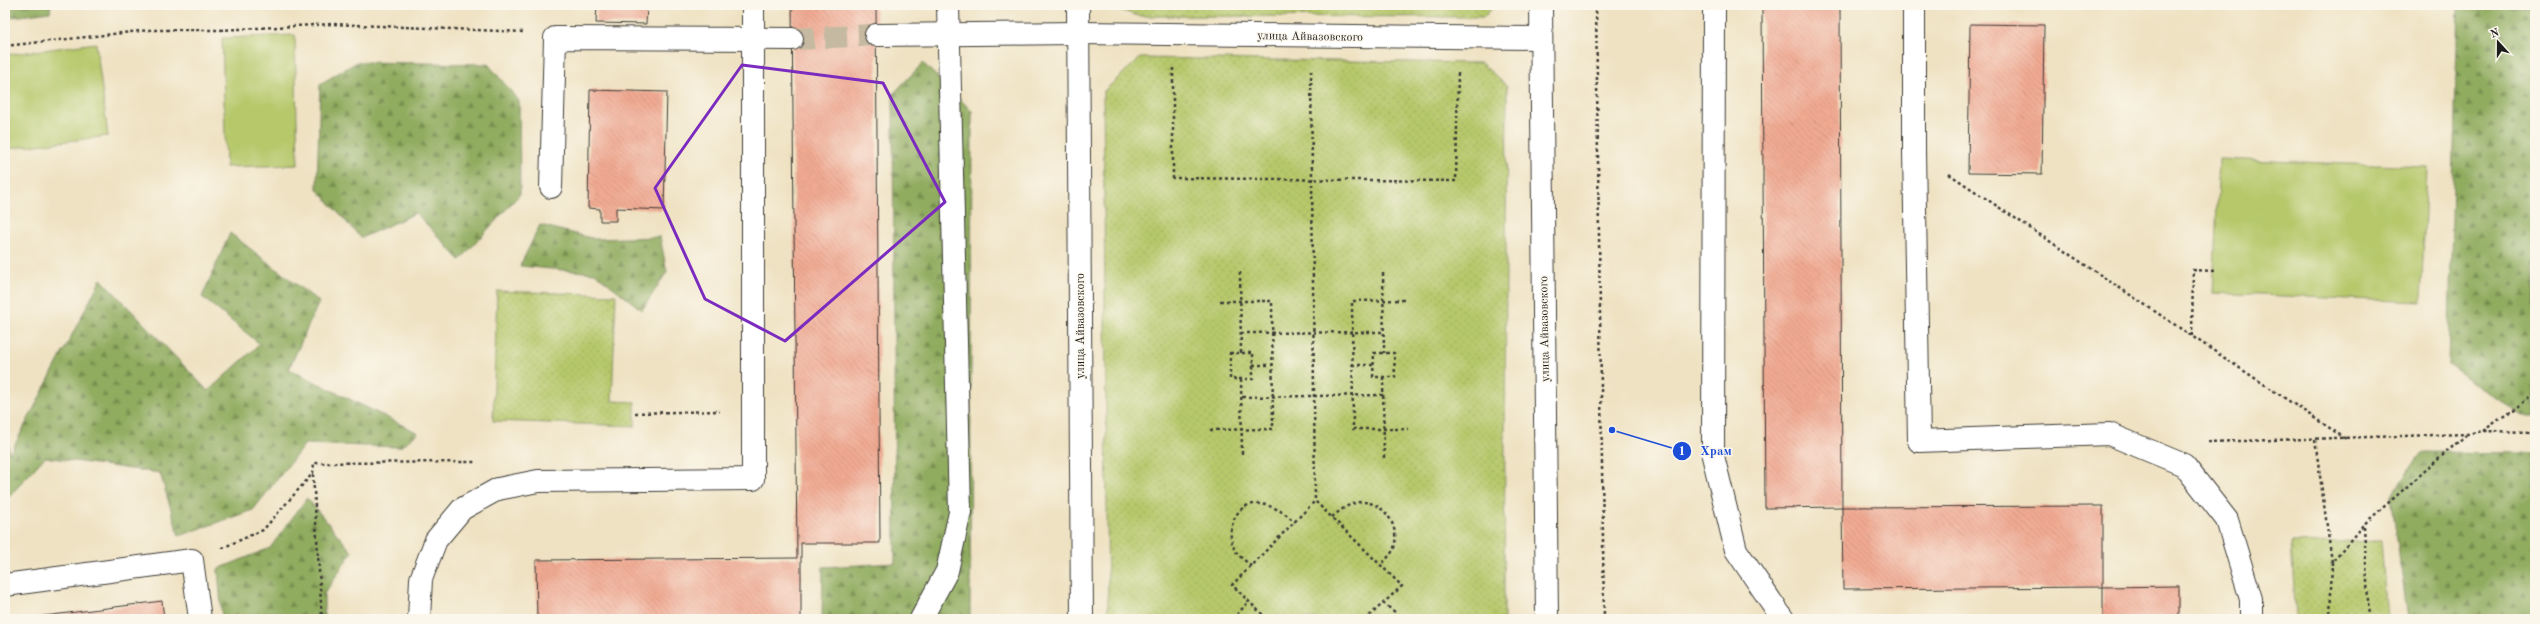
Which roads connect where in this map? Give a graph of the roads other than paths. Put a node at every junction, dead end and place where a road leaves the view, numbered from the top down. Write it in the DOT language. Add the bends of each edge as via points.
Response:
graph roads {
  1 [pos="753,5"];
  2 [pos="948,5"];
  3 [pos="1078,5"];
  4 [pos="1540,5"];
  5 [pos="1714,5"];
  6 [pos="1914,5"];
  7 [pos="1078,33"];
  8 [pos="949,34"];
  9 [pos="876,35"];
  10 [pos="1541,38"];
  11 [pos="792,39"];
  12 [pos="753,40"];
  13 [pos="552,187"];
  14 [pos="5,584"];
  15 [pos="200,619"];
  16 [pos="419,619"];
  17 [pos="921,619"];
  18 [pos="1082,619"];
  19 [pos="1546,619"];
  20 [pos="1783,619"];
  21 [pos="2251,619"];
  1 -- 12 [label="main road"];
  2 -- 8 [label="main road"];
  3 -- 7 [label="main road, улица Айвазовского"];
  4 -- 10 [label="main road, улица Айвазовского"];
  5 -- 20 [label="main road" via="1713,456 1736,550"];
  6 -- 21 [label="main road" via="1919,441 2110,434 2184,465 2227,520 2251,599"];
  7 -- 8 [label="main road"];
  7 -- 10 [label="main road, улица Айвазовского"];
  7 -- 18 [label="main road, улица Айвазовского"];
  8 -- 9 [label="main road"];
  8 -- 17 [label="main road" via="960,512 948,571"];
  10 -- 19 [label="main road, улица Айвазовского"];
  11 -- 12 [label="main road"];
  12 -- 13 [label="main road" via="555,38"];
  12 -- 16 [label="main road" via="753,479 538,481 498,489 462,509 436,540 421,579"];
  14 -- 15 [label="main road" via="192,560"];
}
